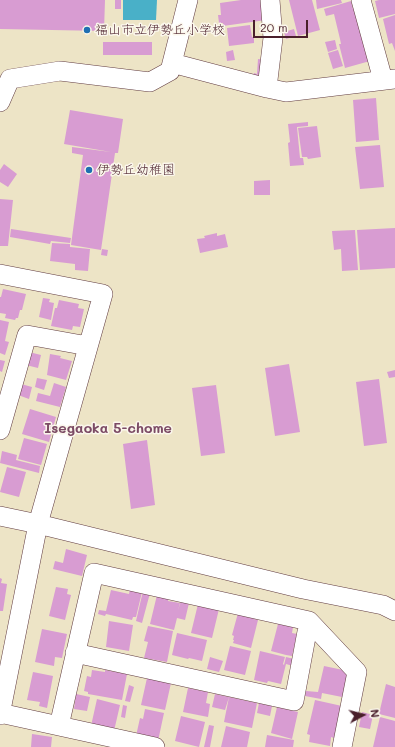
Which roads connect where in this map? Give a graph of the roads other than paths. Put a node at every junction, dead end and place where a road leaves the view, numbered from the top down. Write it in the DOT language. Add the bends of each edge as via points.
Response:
graph roads {
  1 [pos="188,0"];
  2 [pos="270,0"];
  3 [pos="361,0"];
  4 [pos="172,63"];
  5 [pos="389,80"];
  6 [pos="267,88"];
  7 [pos="0,102"];
  8 [pos="0,274"];
  9 [pos="88,346"];
  10 [pos="0,430"];
  11 [pos="0,516"];
  12 [pos="38,524"];
  13 [pos="395,611"];
  14 [pos="309,622"];
  15 [pos="8,631"];
  16 [pos="75,653"];
  17 [pos="0,714"];
  18 [pos="58,726"];
  19 [pos="155,747"];
  20 [pos="342,747"];
  1 -- 4 [label="street"];
  2 -- 6 [label="street" via="273,38"];
  3 -- 5 [label="street"];
  4 -- 6 [label="street"];
  4 -- 7 [label="street" via="170,71 150,82 60,71 10,79"];
  5 -- 6 [label="street" via="286,92"];
  8 -- 9 [label="street" via="103,294"];
  9 -- 10 [label="street" via="26,335"];
  9 -- 12 [label="street"];
  11 -- 12 [label="street"];
  12 -- 13 [label="street" via="303,589 383,605"];
  12 -- 15 [label="street"];
  14 -- 16 [label="street" via="94,572"];
  14 -- 16 [label="street" via="294,701"];
  14 -- 20 [label="street" via="357,672"];
  15 -- 17 [label="street"];
  16 -- 18 [label="street"];
  17 -- 18 [label="street"];
  18 -- 19 [label="street"];
}
